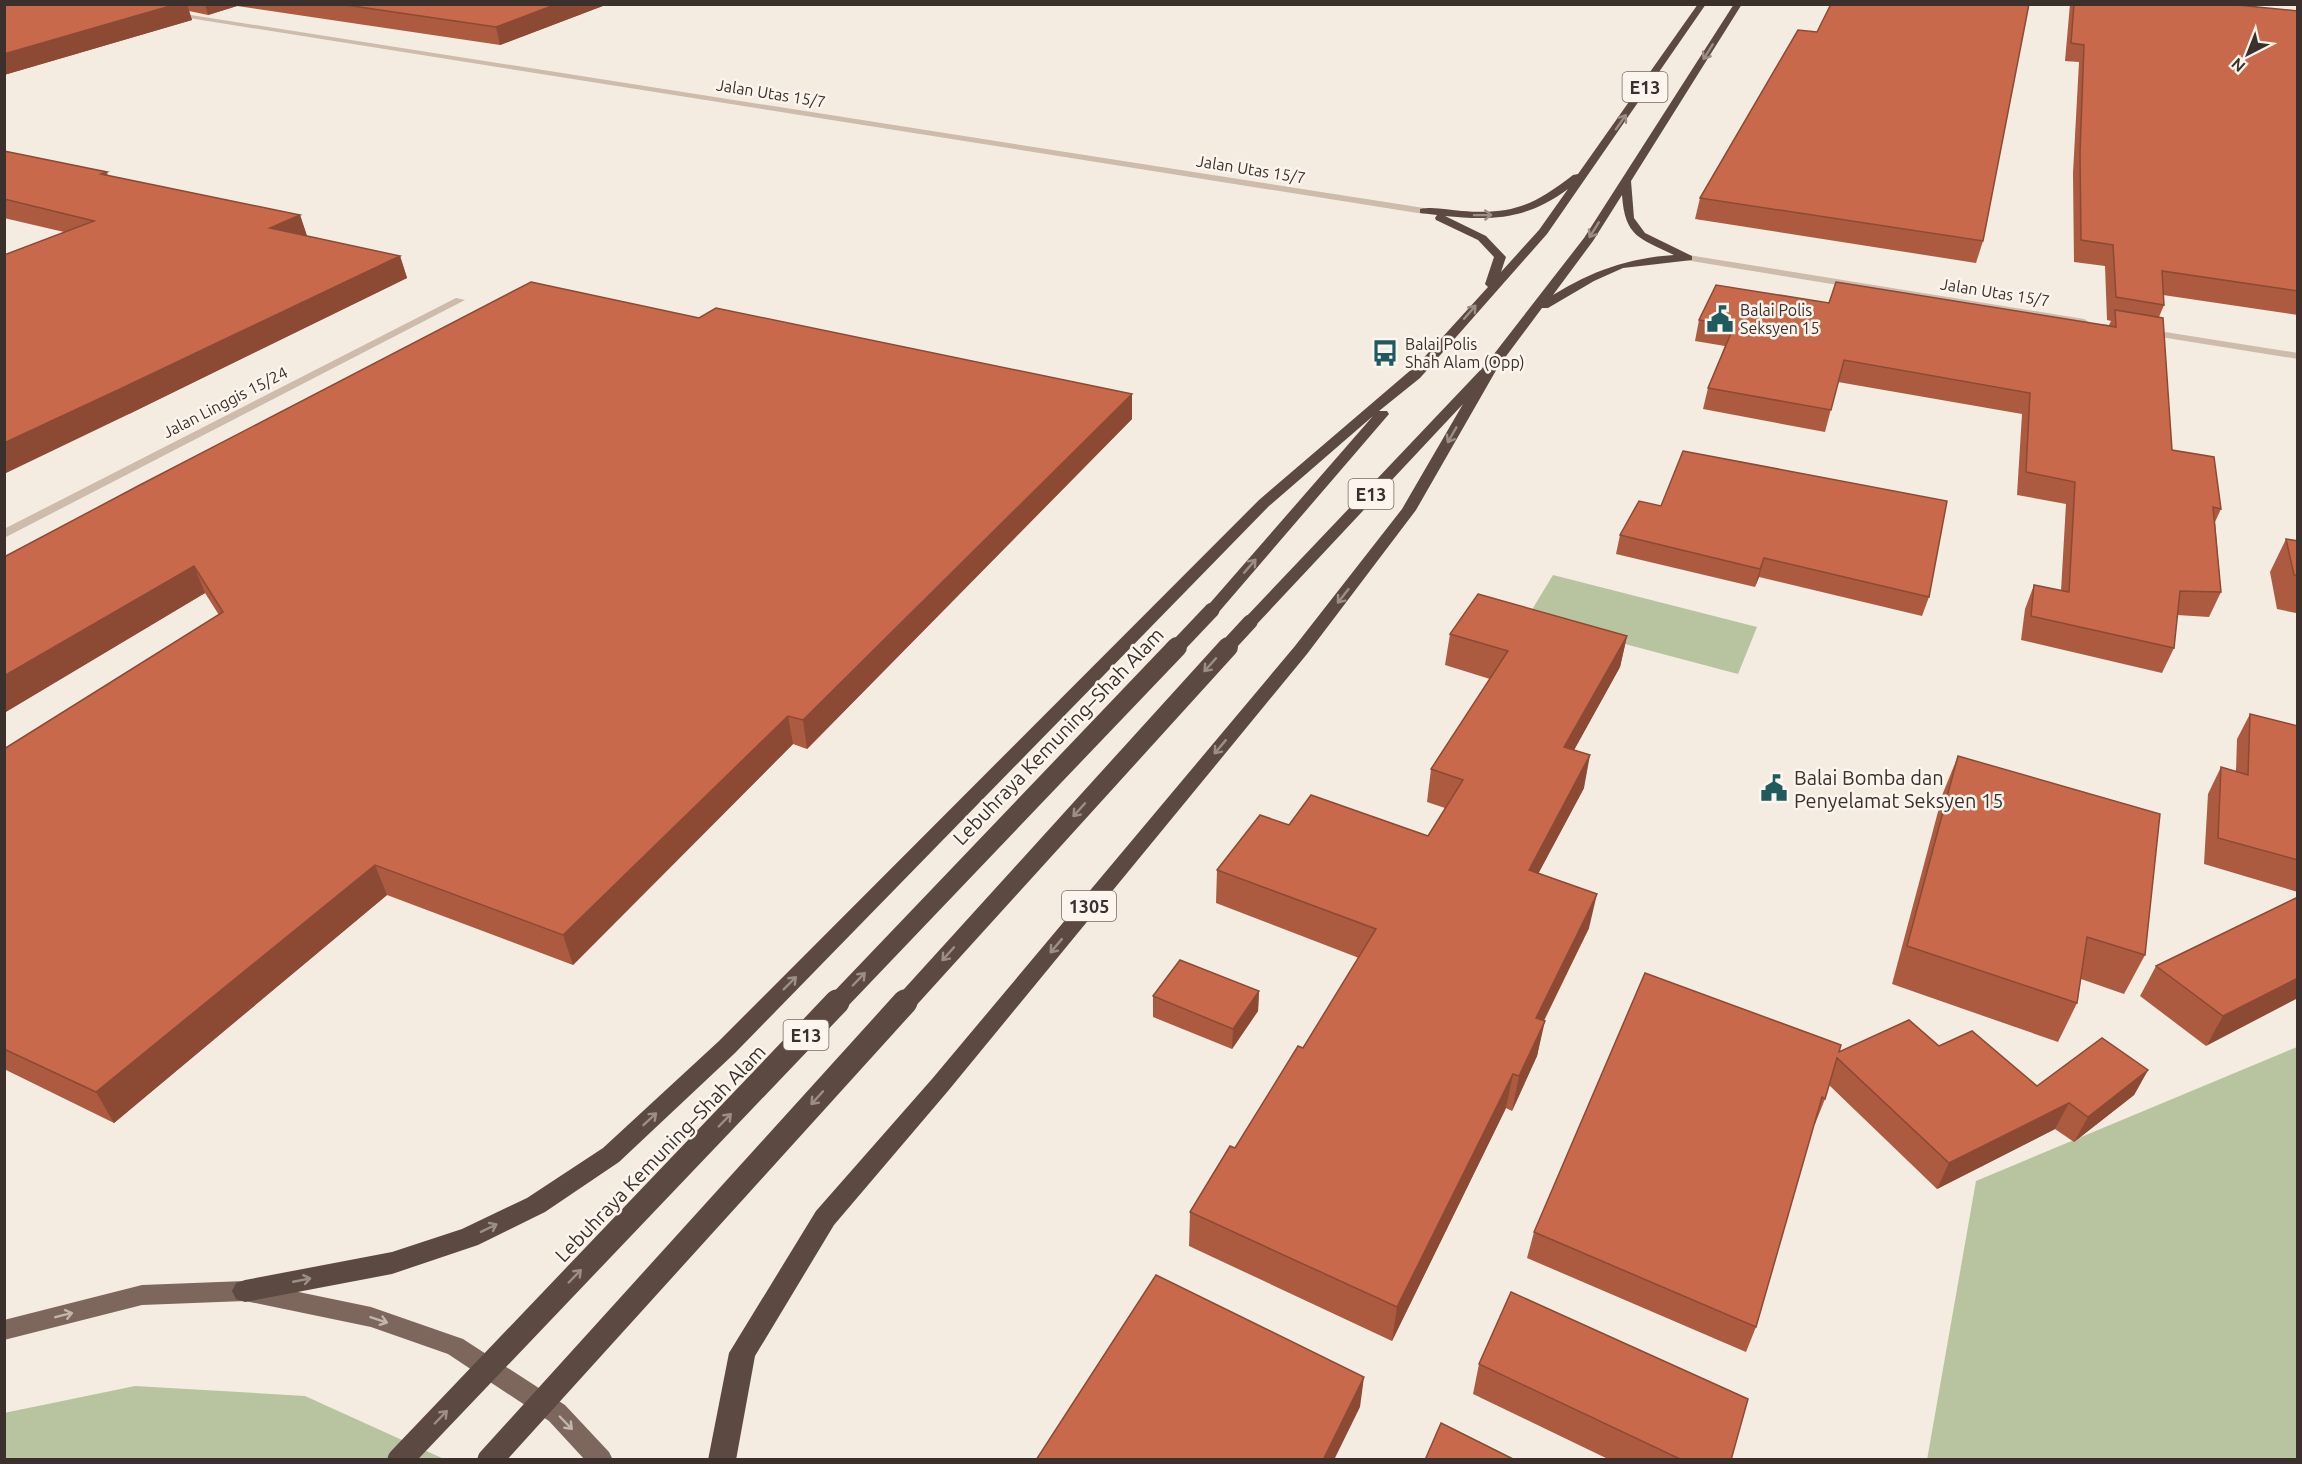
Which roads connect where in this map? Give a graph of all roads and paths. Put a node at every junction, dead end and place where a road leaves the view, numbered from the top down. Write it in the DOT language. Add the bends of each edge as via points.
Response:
graph roads {
  1 [pos="1702,4"];
  2 [pos="1738,4"];
  3 [pos="168,13"];
  4 [pos="1588,170"];
  5 [pos="1626,181"];
  6 [pos="1424,211"];
  7 [pos="1688,258"];
  8 [pos="1489,291"];
  9 [pos="460,300"];
  10 [pos="1534,311"];
  11 [pos="2090,322"];
  12 [pos="2136,330"];
  13 [pos="2298,356"];
  14 [pos="1424,366"];
  15 [pos="1492,366"];
  16 [pos="4,534"];
  17 [pos="245,1291"];
  18 [pos="5,1329"];
  19 [pos="400,1460"];
  20 [pos="490,1460"];
  21 [pos="601,1460"];
  22 [pos="722,1460"];
  4 -- 1 [label="highway, Lebuhraya Kemuning–Shah Alam / E13, one-way"];
  2 -- 5 [label="highway, E13, one-way"];
  3 -- 6 [label="street, Jalan Utas 15/7"];
  6 -- 4 [label="highway, one-way" via="1510,214 1536,206"];
  4 -- 8 [label="highway, Lebuhraya Kemuning–Shah Alam / E13" via="1543,232"];
  5 -- 7 [label="highway" via="1629,218 1641,235"];
  5 -- 10 [label="highway, E13, one-way" via="1589,239"];
  6 -- 8 [label="highway" via="1482,238 1500,257"];
  7 -- 10 [label="highway" via="1646,260 1617,267"];
  7 -- 11 [label="street, Jalan Utas 15/7"];
  14 -- 8 [label="highway, Lebuhraya Kemuning–Shah Alam / E13, one-way"];
  9 -- 16 [label="street, Jalan Linggis 15/24"];
  10 -- 15 [label="highway, E13"];
  12 -- 13 [label="street"];
  17 -- 14 [label="highway, one-way" via="392,1263 470,1238 536,1205 611,1155 727,1047 1264,503"];
  19 -- 14 [label="highway, Lebuhraya Kemuning–Shah Alam / E13, one-way, bridge" via="1212,610"];
  15 -- 20 [label="highway, E13, one-way, bridge" via="1250,622"];
  15 -- 22 [label="highway, 1305, one-way" via="1409,510 1301,650 940,1086 825,1218 742,1353"];
  18 -- 17 [label="main road, one-way" via="142,1295"];
  17 -- 21 [label="main road, one-way" via="371,1317 455,1346 557,1413"];
}
